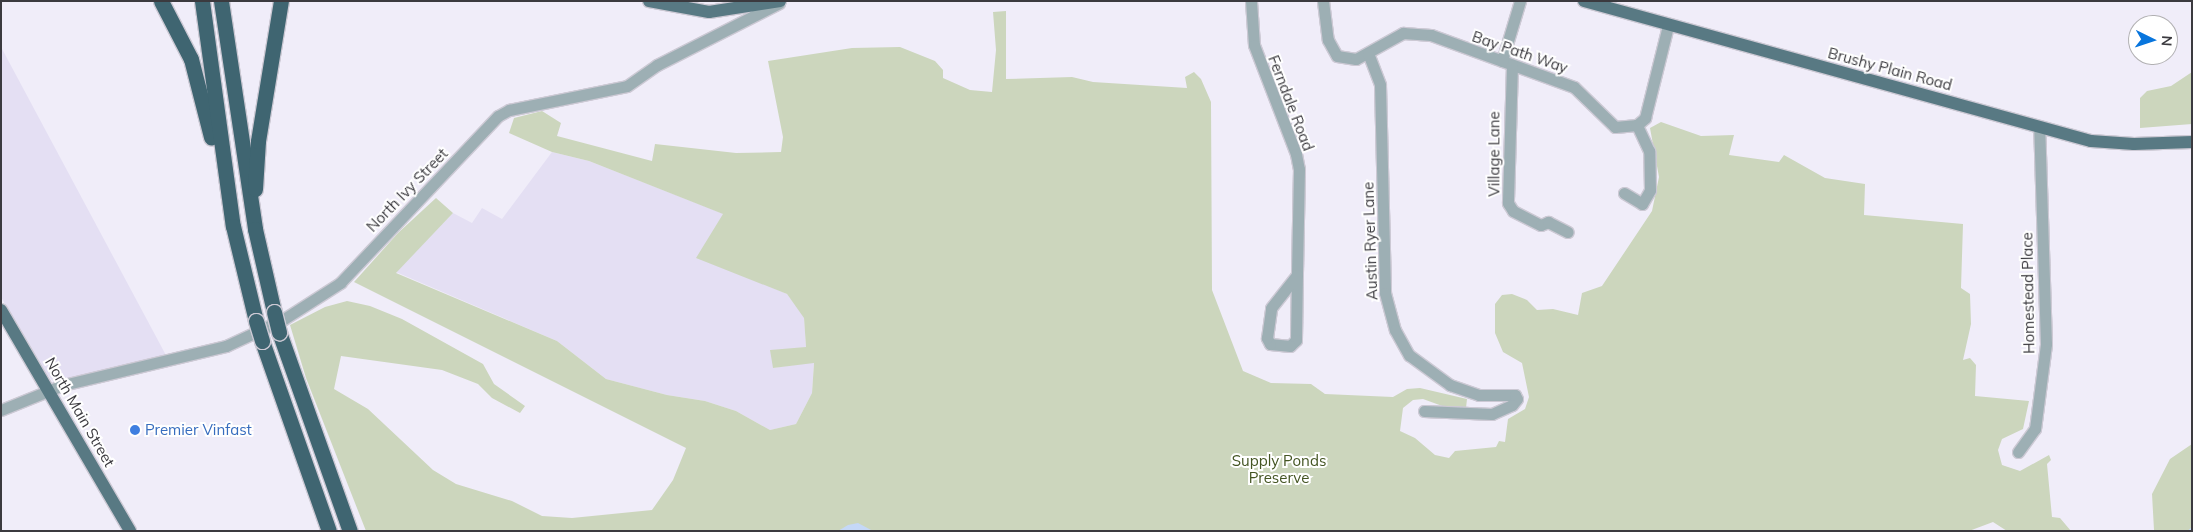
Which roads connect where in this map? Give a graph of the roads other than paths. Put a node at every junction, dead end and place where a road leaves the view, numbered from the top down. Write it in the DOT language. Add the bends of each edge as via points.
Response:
graph roads {
  1 [pos="161,1"];
  2 [pos="202,1"];
  3 [pos="221,1"];
  4 [pos="281,1"];
  5 [pos="649,1"];
  6 [pos="781,1"];
  7 [pos="1251,1"];
  8 [pos="1323,1"];
  9 [pos="1520,1"];
  10 [pos="1584,1"];
  11 [pos="1668,26"];
  12 [pos="1368,53"];
  13 [pos="1507,63"];
  14 [pos="1637,125"];
  15 [pos="2039,127"];
  16 [pos="2192,142"];
  17 [pos="1624,193"];
  18 [pos="233,226"];
  19 [pos="1568,232"];
  20 [pos="1297,275"];
  21 [pos="273,307"];
  22 [pos="1,310"];
  23 [pos="49,391"];
  24 [pos="1,410"];
  25 [pos="1424,411"];
  26 [pos="2018,452"];
  27 [pos="130,531"];
  28 [pos="329,531"];
  29 [pos="350,531"];
  1 -- 18 [label="highway" via="191,60"];
  2 -- 18 [label="highway"];
  3 -- 21 [label="highway" via="254,229"];
  4 -- 21 [label="highway" via="258,141 255,180"];
  5 -- 6 [label="main road" via="709,12"];
  6 -- 23 [label="street, North Ivy Street" via="657,65 626,86 509,110 498,116 340,282 284,319 226,346 62,385"];
  7 -- 20 [label="street, Ferndale Road" via="1254,45 1299,169"];
  8 -- 12 [label="street, Bay Path Way" via="1328,40 1337,56 1356,59"];
  9 -- 13 [label="street, Village Lane"];
  10 -- 11 [label="main road, Brushy Plain Road"];
  11 -- 14 [label="street" via="1650,104 1645,118"];
  11 -- 15 [label="main road, Brushy Plain Road"];
  12 -- 13 [label="street, Bay Path Way" via="1403,34 1431,34"];
  12 -- 25 [label="street, Austin Ryer Lane" via="1380,85 1385,293 1395,330 1411,357 1450,385 1479,395 1515,395 1517,399 1512,405 1492,414"];
  13 -- 14 [label="street, Bay Path Way" via="1574,87 1593,103 1609,125 1624,128"];
  13 -- 19 [label="street, Village Lane" via="1508,203 1513,211 1541,225 1548,222"];
  14 -- 17 [label="street" via="1649,151 1650,190 1642,204"];
  15 -- 16 [label="main road, Brushy Plain Road" via="2091,141 2134,144"];
  15 -- 26 [label="street, Homestead Place" via="2046,344 2035,429"];
  18 -- 28 [label="highway, bridge" via="262,341"];
  20 -- 20 [label="street, Ferndale Road" via="1296,340 1290,346 1270,344 1267,338 1270,308"];
  21 -- 29 [label="highway, bridge"];
  22 -- 23 [label="main road, North Main Street"];
  23 -- 24 [label="street, North Ivy Street"];
  23 -- 27 [label="main road, North Main Street"];
}
